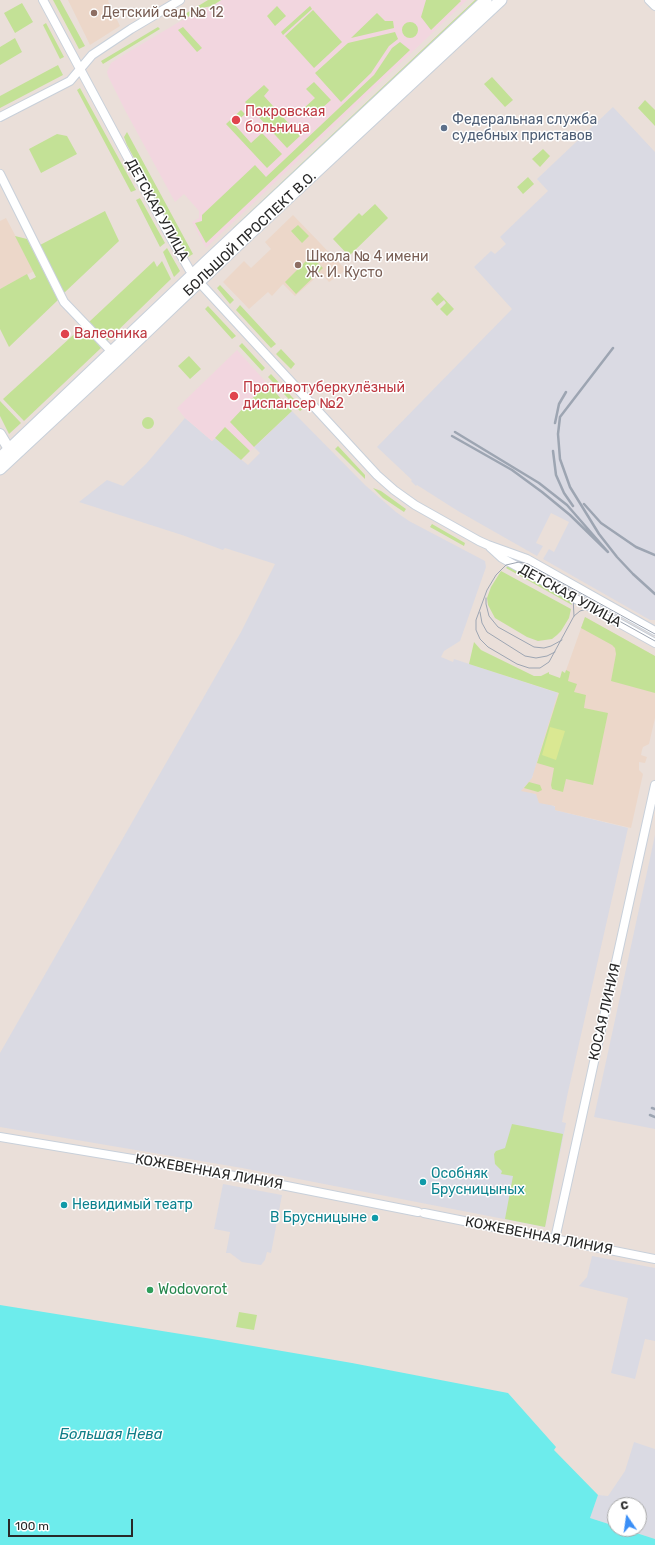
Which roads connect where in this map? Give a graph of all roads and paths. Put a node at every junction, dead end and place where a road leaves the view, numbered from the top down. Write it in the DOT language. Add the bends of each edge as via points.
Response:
graph roads {
  1 [pos="43,0"];
  2 [pos="180,0"];
  3 [pos="486,0"];
  4 [pos="501,0"];
  5 [pos="649,0"];
  6 [pos="655,6"];
  7 [pos="81,69"];
  8 [pos="0,117"];
  9 [pos="0,174"];
  10 [pos="197,279"];
  11 [pos="111,351"];
  12 [pos="0,434"];
  13 [pos="12,452"];
  14 [pos="0,458"];
  15 [pos="0,469"];
  16 [pos="504,555"];
  17 [pos="655,631"];
  18 [pos="655,643"];
  19 [pos="655,785"];
  20 [pos="0,1137"];
  21 [pos="555,1239"];
  22 [pos="655,1259"];
  1 -- 7 [label="street, ДЕТСКАЯ УЛИЦА"];
  2 -- 7 [label="street" via="92,54"];
  3 -- 10 [label="main road, БОЛЬШОЙ ПРОСПЕКТ В.О."];
  4 -- 10 [label="main road, БОЛЬШОЙ ПРОСПЕКТ В.О."];
  5 -- 6 [label="street"];
  7 -- 8 [label="street" via="70,81"];
  7 -- 10 [label="street, ДЕТСКАЯ УЛИЦА" via="169,234"];
  9 -- 11 [label="street" via="64,302"];
  10 -- 11 [label="main road, БОЛЬШОЙ ПРОСПЕКТ В.О."];
  10 -- 13 [label="main road, БОЛЬШОЙ ПРОСПЕКТ В.О."];
  10 -- 16 [label="street, ДЕТСКАЯ УЛИЦА" via="377,475 415,505"];
  11 -- 13 [label="main road, БОЛЬШОЙ ПРОСПЕКТ В.О."];
  12 -- 13 [label="street"];
  13 -- 14 [label="main road, БОЛЬШОЙ ПРОСПЕКТ В.О."];
  13 -- 15 [label="main road, БОЛЬШОЙ ПРОСПЕКТ В.О."];
  16 -- 17 [label="street, ДЕТСКАЯ УЛИЦА" via="527,559"];
  16 -- 18 [label="street, ДЕТСКАЯ УЛИЦА"];
  19 -- 21 [label="street, КОСАЯ ЛИНИЯ"];
  20 -- 21 [label="street, КОЖЕВЕННАЯ ЛИНИЯ" via="241,1177"];
  21 -- 22 [label="street, КОЖЕВЕННАЯ ЛИНИЯ"];
}
